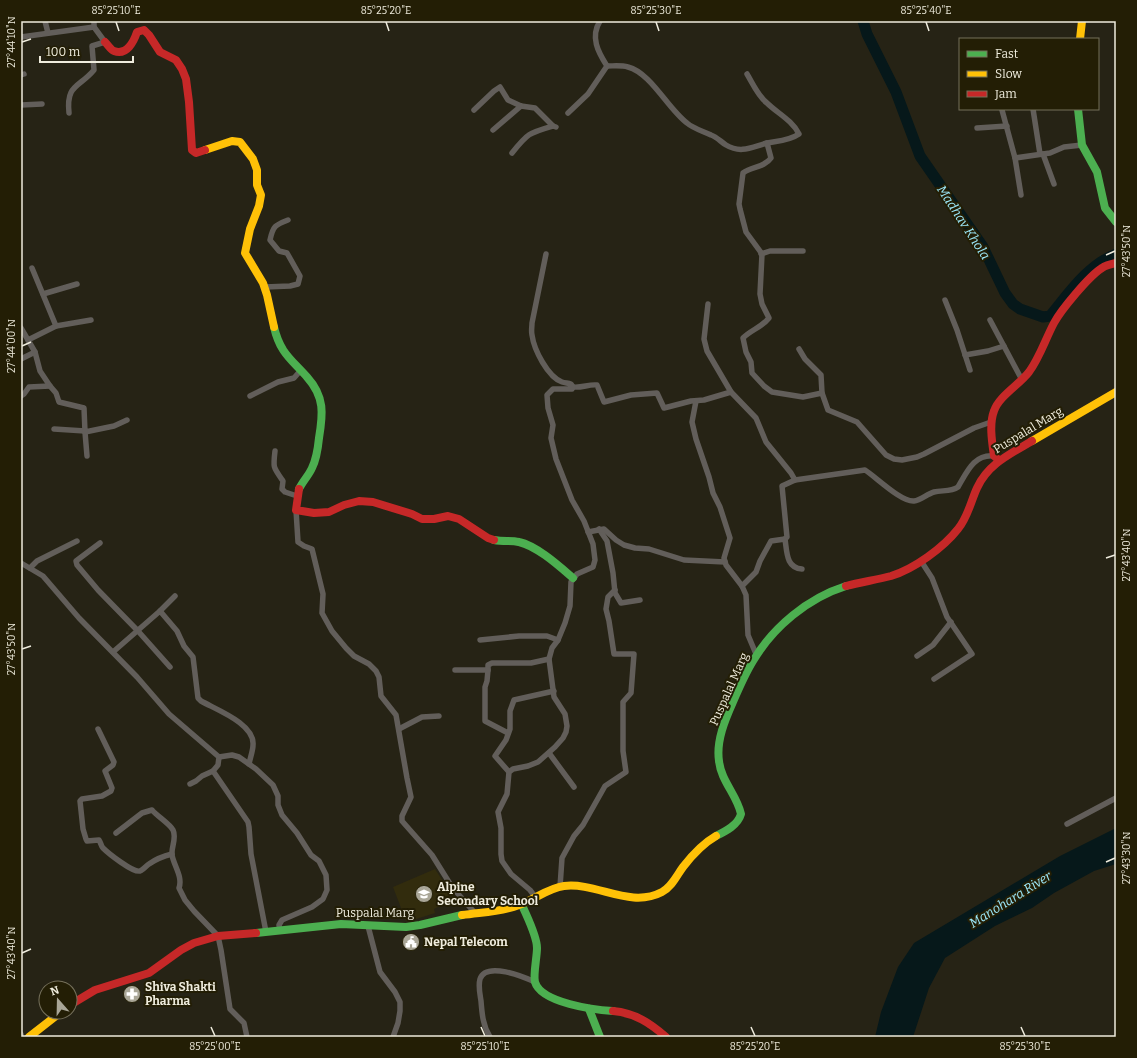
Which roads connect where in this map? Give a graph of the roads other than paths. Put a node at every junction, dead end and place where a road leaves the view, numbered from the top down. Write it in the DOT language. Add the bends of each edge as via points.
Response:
graph roads {
  1 [pos="45,21"];
  2 [pos="600,21"];
  3 [pos="1082,21"];
  4 [pos="94,24"];
  5 [pos="48,34"];
  6 [pos="21,37"];
  7 [pos="1080,38"];
  8 [pos="105,42"];
  9 [pos="607,66"];
  10 [pos="747,74"];
  11 [pos="42,104"];
  12 [pos="21,105"];
  13 [pos="521,106"];
  14 [pos="474,110"];
  15 [pos="1002,110"];
  16 [pos="1033,110"];
  17 [pos="1078,110"];
  18 [pos="69,113"];
  19 [pos="568,113"];
  20 [pos="1007,126"];
  21 [pos="977,128"];
  22 [pos="493,130"];
  23 [pos="767,143"];
  24 [pos="1082,146"];
  25 [pos="512,153"];
  26 [pos="1042,154"];
  27 [pos="1015,158"];
  28 [pos="1054,184"];
  29 [pos="1022,195"];
  30 [pos="288,220"];
  31 [pos="1116,222"];
  32 [pos="803,251"];
  33 [pos="546,254"];
  34 [pos="761,254"];
  35 [pos="1116,262"];
  36 [pos="32,268"];
  37 [pos="77,284"];
  38 [pos="265,287"];
  39 [pos="43,294"];
  40 [pos="945,300"];
  41 [pos="708,304"];
  42 [pos="91,320"];
  43 [pos="990,320"];
  44 [pos="56,326"];
  45 [pos="21,328"];
  46 [pos="28,340"];
  47 [pos="1004,346"];
  48 [pos="799,348"];
  49 [pos="35,352"];
  50 [pos="965,355"];
  51 [pos="21,359"];
  52 [pos="301,370"];
  53 [pos="970,370"];
  54 [pos="1022,380"];
  55 [pos="50,386"];
  56 [pos="573,387"];
  57 [pos="731,392"];
  58 [pos="1116,392"];
  59 [pos="822,393"];
  60 [pos="21,396"];
  61 [pos="250,396"];
  62 [pos="696,401"];
  63 [pos="127,420"];
  64 [pos="991,422"];
  65 [pos="54,429"];
  66 [pos="85,431"];
  67 [pos="276,451"];
  68 [pos="87,456"];
  69 [pos="997,458"];
  70 [pos="795,480"];
  71 [pos="297,496"];
  72 [pos="296,510"];
  73 [pos="599,529"];
  74 [pos="588,532"];
  75 [pos="785,539"];
  76 [pos="77,541"];
  77 [pos="100,542"];
  78 [pos="921,561"];
  79 [pos="725,562"];
  80 [pos="21,563"];
  81 [pos="30,568"];
  82 [pos="802,569"];
  83 [pos="573,578"];
  84 [pos="742,586"];
  85 [pos="615,590"];
  86 [pos="175,596"];
  87 [pos="640,600"];
  88 [pos="160,611"];
  89 [pos="951,622"];
  90 [pos="138,631"];
  91 [pos="480,640"];
  92 [pos="558,640"];
  93 [pos="113,652"];
  94 [pos="756,654"];
  95 [pos="917,656"];
  96 [pos="549,659"];
  97 [pos="170,667"];
  98 [pos="455,670"];
  99 [pos="488,670"];
  100 [pos="934,679"];
  101 [pos="554,691"];
  102 [pos="439,716"];
  103 [pos="98,729"];
  104 [pos="399,729"];
  105 [pos="508,733"];
  106 [pos="549,752"];
  107 [pos="218,757"];
  108 [pos="249,764"];
  109 [pos="213,771"];
  110 [pos="509,772"];
  111 [pos="190,784"];
  112 [pos="574,787"];
  113 [pos="1116,798"];
  114 [pos="1067,824"];
  115 [pos="116,833"];
  116 [pos="172,854"];
  117 [pos="560,887"];
  118 [pos="536,898"];
  119 [pos="522,905"];
  120 [pos="475,913"];
  121 [pos="368,926"];
  122 [pos="280,931"];
  123 [pos="266,932"];
  124 [pos="218,936"];
  125 [pos="535,982"];
  126 [pos="78,1000"];
  127 [pos="589,1009"];
  128 [pos="51,1020"];
  129 [pos="21,1034"];
  130 [pos="22,1037"];
  131 [pos="29,1037"];
  132 [pos="247,1037"];
  133 [pos="393,1037"];
  134 [pos="490,1037"];
  135 [pos="600,1037"];
  136 [pos="666,1037"];
  1 -- 5 [label="street"];
  2 -- 9 [label="street" via="595,36 596,46"];
  3 -- 7 [label="street"];
  4 -- 5 [label="street"];
  4 -- 8 [label="street"];
  5 -- 6 [label="street"];
  8 -- 18 [label="street" via="92,46 94,70 72,90 68,100"];
  8 -- 38 [label="street" via="116,52 125,50 133,43 137,32 144,30 163,55 174,58 182,68 189,104 191,146 194,152 236,141 244,146 257,170 257,185 260,190 260,200 245,253 259,272"];
  9 -- 19 [label="street" via="588,94"];
  9 -- 23 [label="street" via="622,65 635,69 686,122 713,135 727,146 743,150"];
  10 -- 23 [label="street" via="759,95 799,134"];
  11 -- 12 [label="street"];
  13 -- 14 [label="street" via="508,100 500,87"];
  13 -- 22 [label="street"];
  13 -- 25 [label="street" via="535,108 554,127 525,136"];
  15 -- 20 [label="street"];
  16 -- 26 [label="street"];
  17 -- 24 [label="street"];
  20 -- 21 [label="street"];
  20 -- 27 [label="street"];
  23 -- 34 [label="street" via="771,158 766,164 743,173 739,204 746,232"];
  24 -- 26 [label="street" via="1064,147"];
  24 -- 31 [label="street" via="1099,177 1105,208"];
  26 -- 27 [label="street"];
  26 -- 28 [label="street"];
  27 -- 29 [label="street"];
  30 -- 38 [label="street" via="276,224 270,240 279,251 287,253 300,276 298,284"];
  32 -- 34 [label="street"];
  33 -- 56 [label="street" via="532,334 547,370 554,378"];
  34 -- 59 [label="street" via="760,294 769,318 743,338 746,352 752,362 752,373 772,392 803,397"];
  35 -- 54 [label="street" via="1093,274 1078,291 1054,322 1041,352"];
  36 -- 39 [label="street"];
  37 -- 39 [label="street"];
  38 -- 52 [label="street" via="278,344"];
  39 -- 44 [label="street"];
  40 -- 50 [label="street"];
  41 -- 57 [label="street" via="704,340 707,352"];
  42 -- 44 [label="street"];
  43 -- 47 [label="street"];
  44 -- 46 [label="street"];
  45 -- 46 [label="street"];
  46 -- 49 [label="street"];
  47 -- 50 [label="street"];
  47 -- 54 [label="street"];
  48 -- 59 [label="street" via="805,360 821,375"];
  49 -- 51 [label="street"];
  49 -- 55 [label="street" via="40,371"];
  50 -- 53 [label="street"];
  52 -- 61 [label="street" via="294,378 278,382"];
  52 -- 71 [label="street" via="316,388 323,412 315,462 302,482"];
  54 -- 64 [label="street" via="999,402"];
  55 -- 60 [label="street" via="29,387"];
  55 -- 66 [label="street" via="59,402 84,408"];
  56 -- 62 [label="street" via="597,385 604,402 633,394 657,393 664,408"];
  56 -- 74 [label="street" via="568,390 553,389 546,400 553,426 551,438 556,459"];
  57 -- 62 [label="street"];
  57 -- 70 [label="street" via="756,418 766,442"];
  58 -- 69 [label="street, Puspalal Marg"];
  59 -- 64 [label="street" via="828,410 857,422 886,455 894,459 917,457"];
  62 -- 79 [label="street" via="692,422 713,493 730,538"];
  63 -- 66 [label="street" via="114,426"];
  64 -- 69 [label="street"];
  65 -- 66 [label="street"];
  66 -- 68 [label="street"];
  67 -- 71 [label="street" via="273,466 283,481 282,489"];
  69 -- 70 [label="street" via="980,457 973,463 958,488 932,493 912,501 884,486 865,470"];
  69 -- 78 [label="street, Puspalal Marg" via="978,484 962,526"];
  70 -- 75 [label="street" via="782,486 787,537"];
  71 -- 72 [label="street"];
  72 -- 83 [label="street" via="329,512 359,501 373,502 422,519 448,516 459,519 488,538 503,542 519,542 541,552"];
  72 -- 104 [label="street" via="298,542 312,550 322,586 322,613 346,648 376,671 381,696 396,715"];
  73 -- 74 [label="street"];
  73 -- 79 [label="street" via="606,530 624,545 635,548 649,549 684,560"];
  73 -- 85 [label="street" via="607,541"];
  74 -- 83 [label="street" via="593,544 593,567"];
  75 -- 82 [label="street" via="790,563"];
  75 -- 84 [label="street" via="771,541 756,572"];
  76 -- 81 [label="street"];
  77 -- 90 [label="street" via="76,561 77,565"];
  78 -- 89 [label="street" via="932,578"];
  78 -- 94 [label="street, Puspalal Marg" via="902,573 835,590 786,622"];
  79 -- 84 [label="street"];
  80 -- 81 [label="street"];
  81 -- 93 [label="street" via="43,576"];
  83 -- 92 [label="street" via="570,606"];
  84 -- 94 [label="street" via="746,595 748,635"];
  85 -- 87 [label="street" via="621,603"];
  85 -- 117 [label="street" via="608,597 606,609 614,654 634,654 631,692 623,702 623,751 626,772 605,786 574,836 562,858"];
  86 -- 88 [label="street"];
  88 -- 90 [label="street"];
  88 -- 108 [label="street" via="177,631 193,657 198,698 244,726 252,734 253,745"];
  89 -- 95 [label="street" via="933,645"];
  89 -- 100 [label="street" via="972,654"];
  90 -- 93 [label="street"];
  90 -- 97 [label="street"];
  91 -- 92 [label="street" via="548,636"];
  92 -- 96 [label="street"];
  93 -- 107 [label="street" via="169,714"];
  94 -- 117 [label="street, Puspalal Marg" via="726,719 718,757 721,770 741,813 738,822 701,846 668,888 655,896 623,896 575,886"];
  96 -- 99 [label="street" via="531,663 492,663 488,665"];
  96 -- 101 [label="street"];
  98 -- 99 [label="street"];
  99 -- 105 [label="street" via="485,721"];
  101 -- 105 [label="street" via="514,700"];
  101 -- 106 [label="street" via="554,697 565,714 567,726 563,738"];
  102 -- 104 [label="street" via="422,717"];
  103 -- 116 [label="street" via="114,762 105,771 112,788 102,796 80,801 86,840 99,840 107,851 137,871 141,871 159,858"];
  104 -- 120 [label="street" via="411,797 402,821 432,855 452,887"];
  105 -- 110 [label="street" via="495,756"];
  106 -- 110 [label="street" via="538,762"];
  106 -- 112 [label="street"];
  107 -- 108 [label="street" via="232,755"];
  107 -- 109 [label="street" via="218,765"];
  108 -- 122 [label="street" via="273,785 282,815 318,861 326,876 327,890 323,899 312,907 282,920 279,925"];
  109 -- 111 [label="street"];
  109 -- 123 [label="street" via="248,822 251,854"];
  110 -- 118 [label="street" via="506,794 498,812 502,862"];
  113 -- 114 [label="street"];
  115 -- 116 [label="street" via="142,813 152,810 172,827"];
  116 -- 124 [label="street" via="181,883 179,888 185,900"];
  117 -- 118 [label="street, Puspalal Marg"];
  118 -- 119 [label="street, Puspalal Marg"];
  119 -- 120 [label="street, Puspalal Marg"];
  119 -- 125 [label="street" via="537,947"];
  120 -- 121 [label="street, Puspalal Marg" via="416,926"];
  121 -- 122 [label="street, Puspalal Marg" via="339,924"];
  121 -- 133 [label="street" via="380,972 400,1002 398,1023"];
  122 -- 123 [label="street, Puspalal Marg"];
  123 -- 124 [label="street, Puspalal Marg"];
  124 -- 126 [label="street, Puspalal Marg" via="191,944 154,970 98,989"];
  124 -- 132 [label="street" via="230,1009 244,1023"];
  125 -- 127 [label="street" via="536,986 549,995"];
  125 -- 134 [label="street" via="516,974 492,971 480,978 481,1009"];
  127 -- 135 [label="street"];
  127 -- 136 [label="street" via="629,1013 656,1028"];
  128 -- 131 [label="street"];
  129 -- 130 [label="street"];
}
